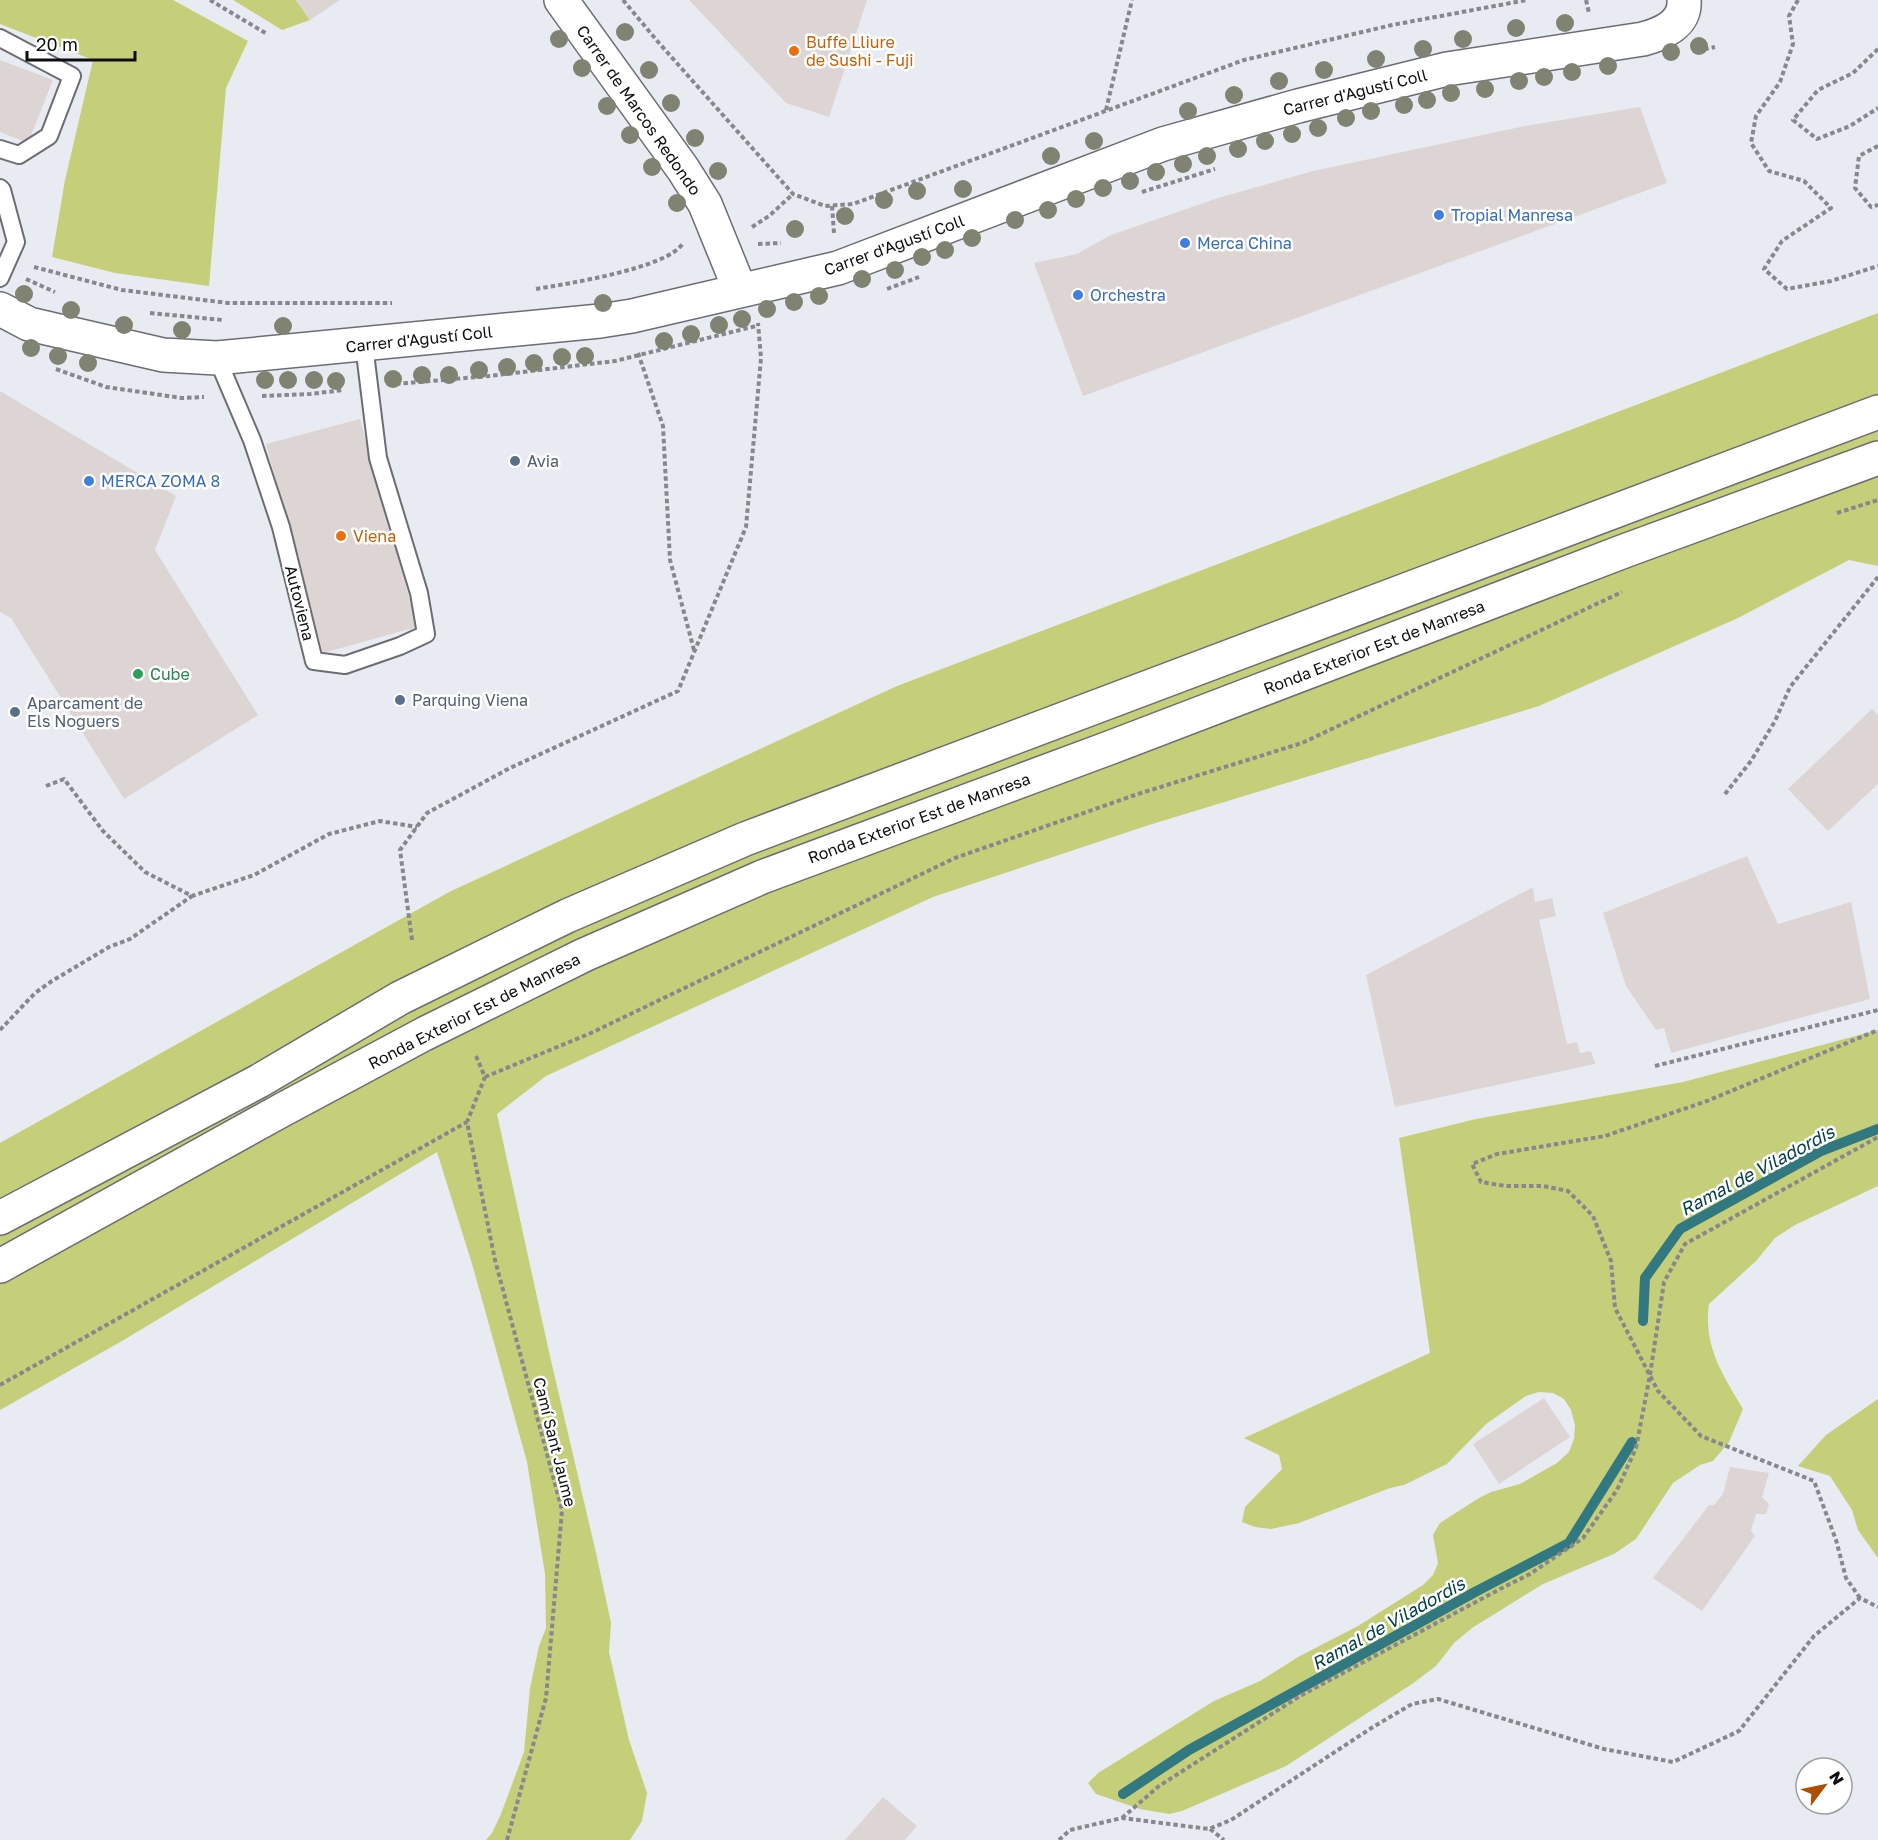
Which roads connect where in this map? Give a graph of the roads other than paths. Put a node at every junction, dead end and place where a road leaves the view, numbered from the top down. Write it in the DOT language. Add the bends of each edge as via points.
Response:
graph roads {
  1 [pos="561,0"];
  2 [pos="1684,0"];
  3 [pos="0,38"];
  4 [pos="0,149"];
  5 [pos="0,188"];
  6 [pos="4,269"];
  7 [pos="740,290"];
  8 [pos="0,309"];
  9 [pos="364,345"];
  10 [pos="218,358"];
  11 [pos="1878,412"];
  12 [pos="1878,458"];
  13 [pos="0,1218"];
  14 [pos="0,1266"];
  1 -- 7 [label="main road, Carrer de Marcos Redondo" via="705,204"];
  2 -- 7 [label="main road, Carrer d'Agustí Coll" via="1676,23 1662,34 1447,69 1298,106 1163,144 838,268"];
  3 -- 4 [label="lane" via="72,76 49,136 19,155"];
  5 -- 6 [label="lane" via="16,242"];
  7 -- 9 [label="main road, Carrer d'Agustí Coll" via="600,321"];
  8 -- 10 [label="main road, Carrer d'Agustí Coll" via="29,324 163,355"];
  9 -- 10 [label="main road, Carrer d'Agustí Coll"];
  9 -- 10 [label="lane, Autoviena" via="378,458 419,593 426,634 345,665 314,660 277,516 252,440"];
  11 -- 13 [label="main road" via="745,839 567,916 400,998 259,1081"];
  12 -- 14 [label="main road, Ronda Exterior Est de Manresa" via="751,882 584,955 424,1034"];
}
